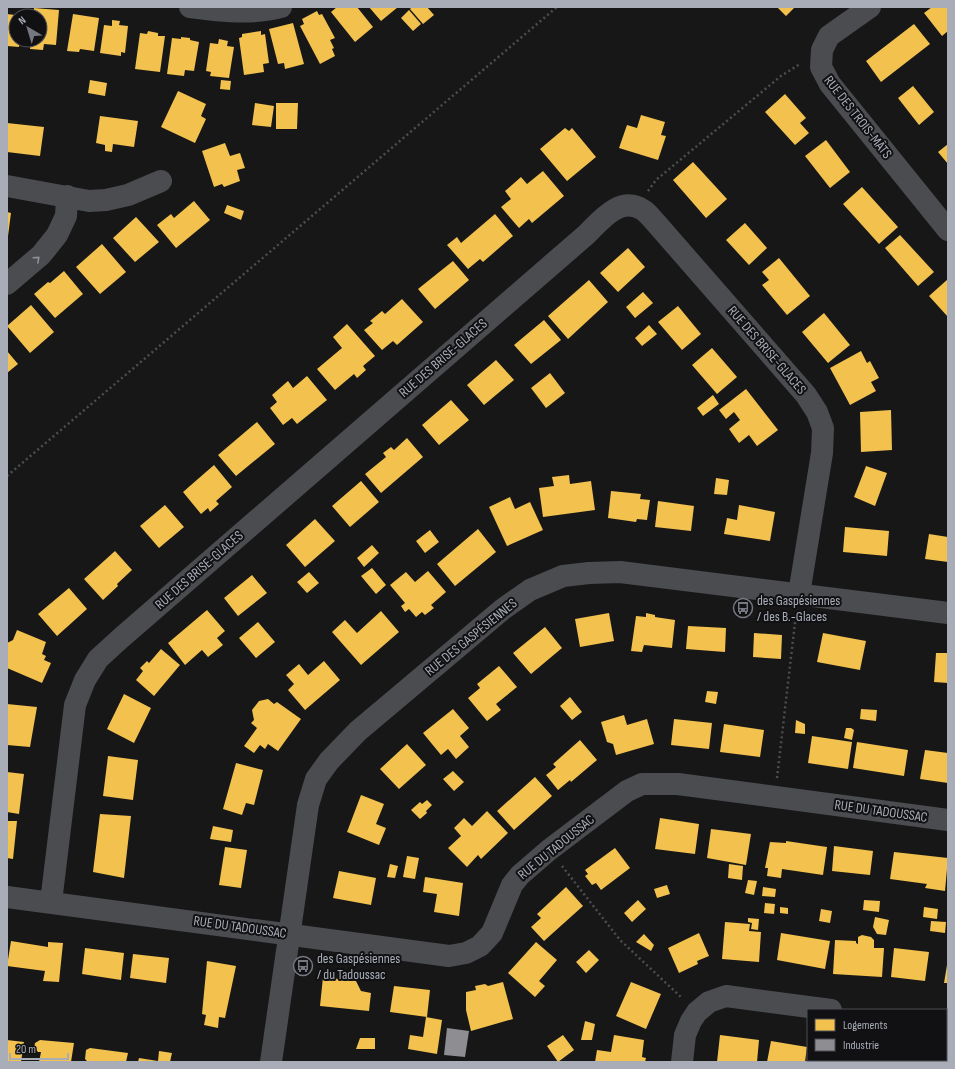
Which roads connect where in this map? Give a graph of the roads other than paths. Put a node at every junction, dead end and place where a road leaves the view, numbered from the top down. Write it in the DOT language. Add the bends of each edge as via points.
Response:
graph roads {
  1 [pos="190,7"];
  2 [pos="281,7"];
  3 [pos="870,7"];
  4 [pos="161,181"];
  5 [pos="7,186"];
  6 [pos="67,196"];
  7 [pos="947,226"];
  8 [pos="7,284"];
  9 [pos="799,594"];
  10 [pos="948,613"];
  11 [pos="948,820"];
  12 [pos="7,897"];
  13 [pos="51,902"];
  14 [pos="290,934"];
  15 [pos="824,1009"];
  16 [pos="271,1062"];
  17 [pos="682,1062"];
  1 -- 2 [label="street" via="261,11"];
  3 -- 7 [label="street, RUE DES TROIS-MÂTS" via="830,36 822,50 821,67 830,84"];
  4 -- 6 [label="street" via="128,195 106,200 89,201"];
  5 -- 6 [label="street"];
  8 -- 6 [label="street, one-way" via="41,255 57,235 66,216"];
  9 -- 10 [label="street, RUE DES GASPÉSIENNES"];
  9 -- 13 [label="street, RUE DES BRISE-GLACES" via="822,452 823,428 817,412 806,395 642,209 627,205 610,211 98,659 85,680 75,705"];
  9 -- 14 [label="street, RUE DES GASPÉSIENNES" via="620,572 563,576 530,590 503,609 358,730 316,779 308,805"];
  11 -- 14 [label="street, RUE DU TADOUSSAC" via="678,784 642,784 627,791 520,875 512,885 492,933 480,946 466,953 449,956"];
  12 -- 13 [label="street, RUE DU TADOUSSAC"];
  13 -- 14 [label="street, RUE DU TADOUSSAC"];
  14 -- 16 [label="street, RUE DES GASPÉSIENNES"];
  15 -- 17 [label="street" via="726,996 709,1002 691,1021 685,1035"];
}
